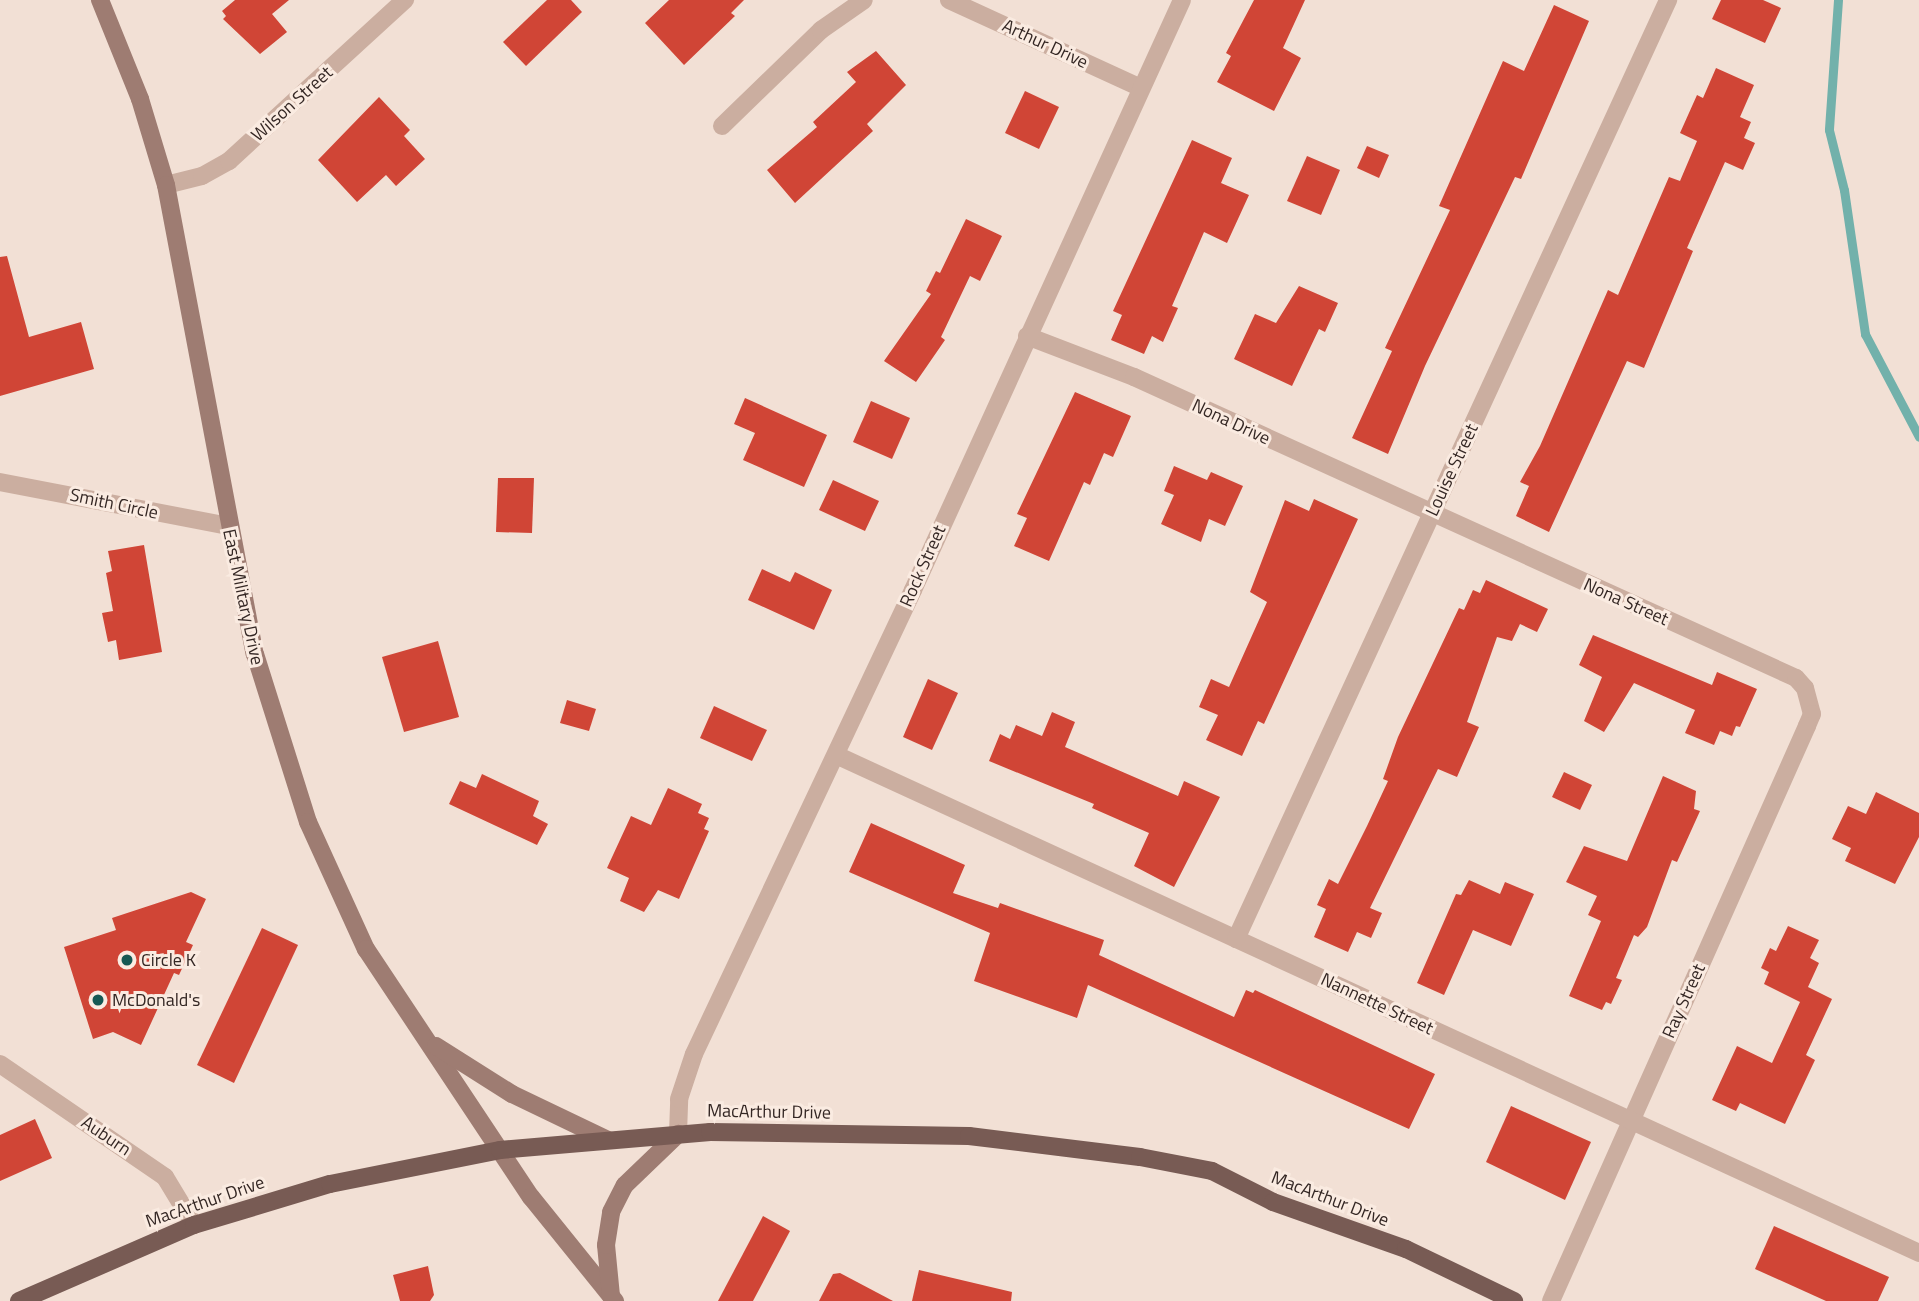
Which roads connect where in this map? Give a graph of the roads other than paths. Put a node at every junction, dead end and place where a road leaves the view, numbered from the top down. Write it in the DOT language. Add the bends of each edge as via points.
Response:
graph roads {
  1 [pos="100,0"];
  2 [pos="405,0"];
  3 [pos="864,0"];
  4 [pos="949,0"];
  5 [pos="1182,0"];
  6 [pos="1668,0"];
  7 [pos="1141,88"];
  8 [pos="722,126"];
  9 [pos="166,185"];
  10 [pos="1027,336"];
  11 [pos="0,482"];
  12 [pos="1432,514"];
  13 [pos="228,526"];
  14 [pos="1810,700"];
  15 [pos="836,755"];
  16 [pos="1236,939"];
  17 [pos="429,1041"];
  18 [pos="0,1063"];
  19 [pos="1633,1122"];
  20 [pos="678,1134"];
  21 [pos="608,1140"];
  22 [pos="500,1150"];
  23 [pos="194,1225"];
  24 [pos="1919,1253"];
  25 [pos="613,1298"];
  26 [pos="19,1301"];
  27 [pos="1514,1301"];
  28 [pos="1551,1301"];
  1 -- 9 [label="street, East Military Drive" via="140,99"];
  2 -- 9 [label="street, Wilson Street" via="229,161 202,176"];
  3 -- 8 [label="street" via="821,30"];
  4 -- 7 [label="street, Arthur Drive"];
  5 -- 7 [label="street, Rock Street"];
  6 -- 12 [label="street, Louise Street"];
  7 -- 10 [label="street, Rock Street"];
  9 -- 13 [label="street, East Military Drive"];
  10 -- 12 [label="street, Nona Drive" via="1134,377"];
  10 -- 15 [label="street, Rock Street"];
  11 -- 13 [label="street, Smith Circle"];
  12 -- 14 [label="street, Nona Street" via="1796,678"];
  12 -- 16 [label="street, Louise Street"];
  13 -- 17 [label="street, East Military Drive" via="254,654 308,822 366,949"];
  14 -- 19 [label="street, Ray Street" via="1807,726"];
  15 -- 16 [label="street, Nannette Street"];
  15 -- 20 [label="street, Rock Street" via="694,1054 682,1087"];
  16 -- 19 [label="street, Nannette Street"];
  17 -- 21 [label="street" via="512,1094"];
  17 -- 22 [label="street, East Military Drive"];
  18 -- 23 [label="street, Auburn" via="165,1177"];
  19 -- 24 [label="street, Nannette Street"];
  19 -- 28 [label="street, Ray Street"];
  20 -- 21 [label="main road, MacArthur Drive"];
  20 -- 25 [label="street" via="625,1185 611,1212 606,1245"];
  20 -- 27 [label="main road, MacArthur Drive" via="969,1136 1200,1169 1273,1202 1406,1249"];
  21 -- 22 [label="main road, MacArthur Drive"];
  22 -- 23 [label="main road, MacArthur Drive" via="330,1184"];
  22 -- 25 [label="street, East Military Drive" via="531,1197"];
  23 -- 26 [label="main road, MacArthur Drive"];
}
